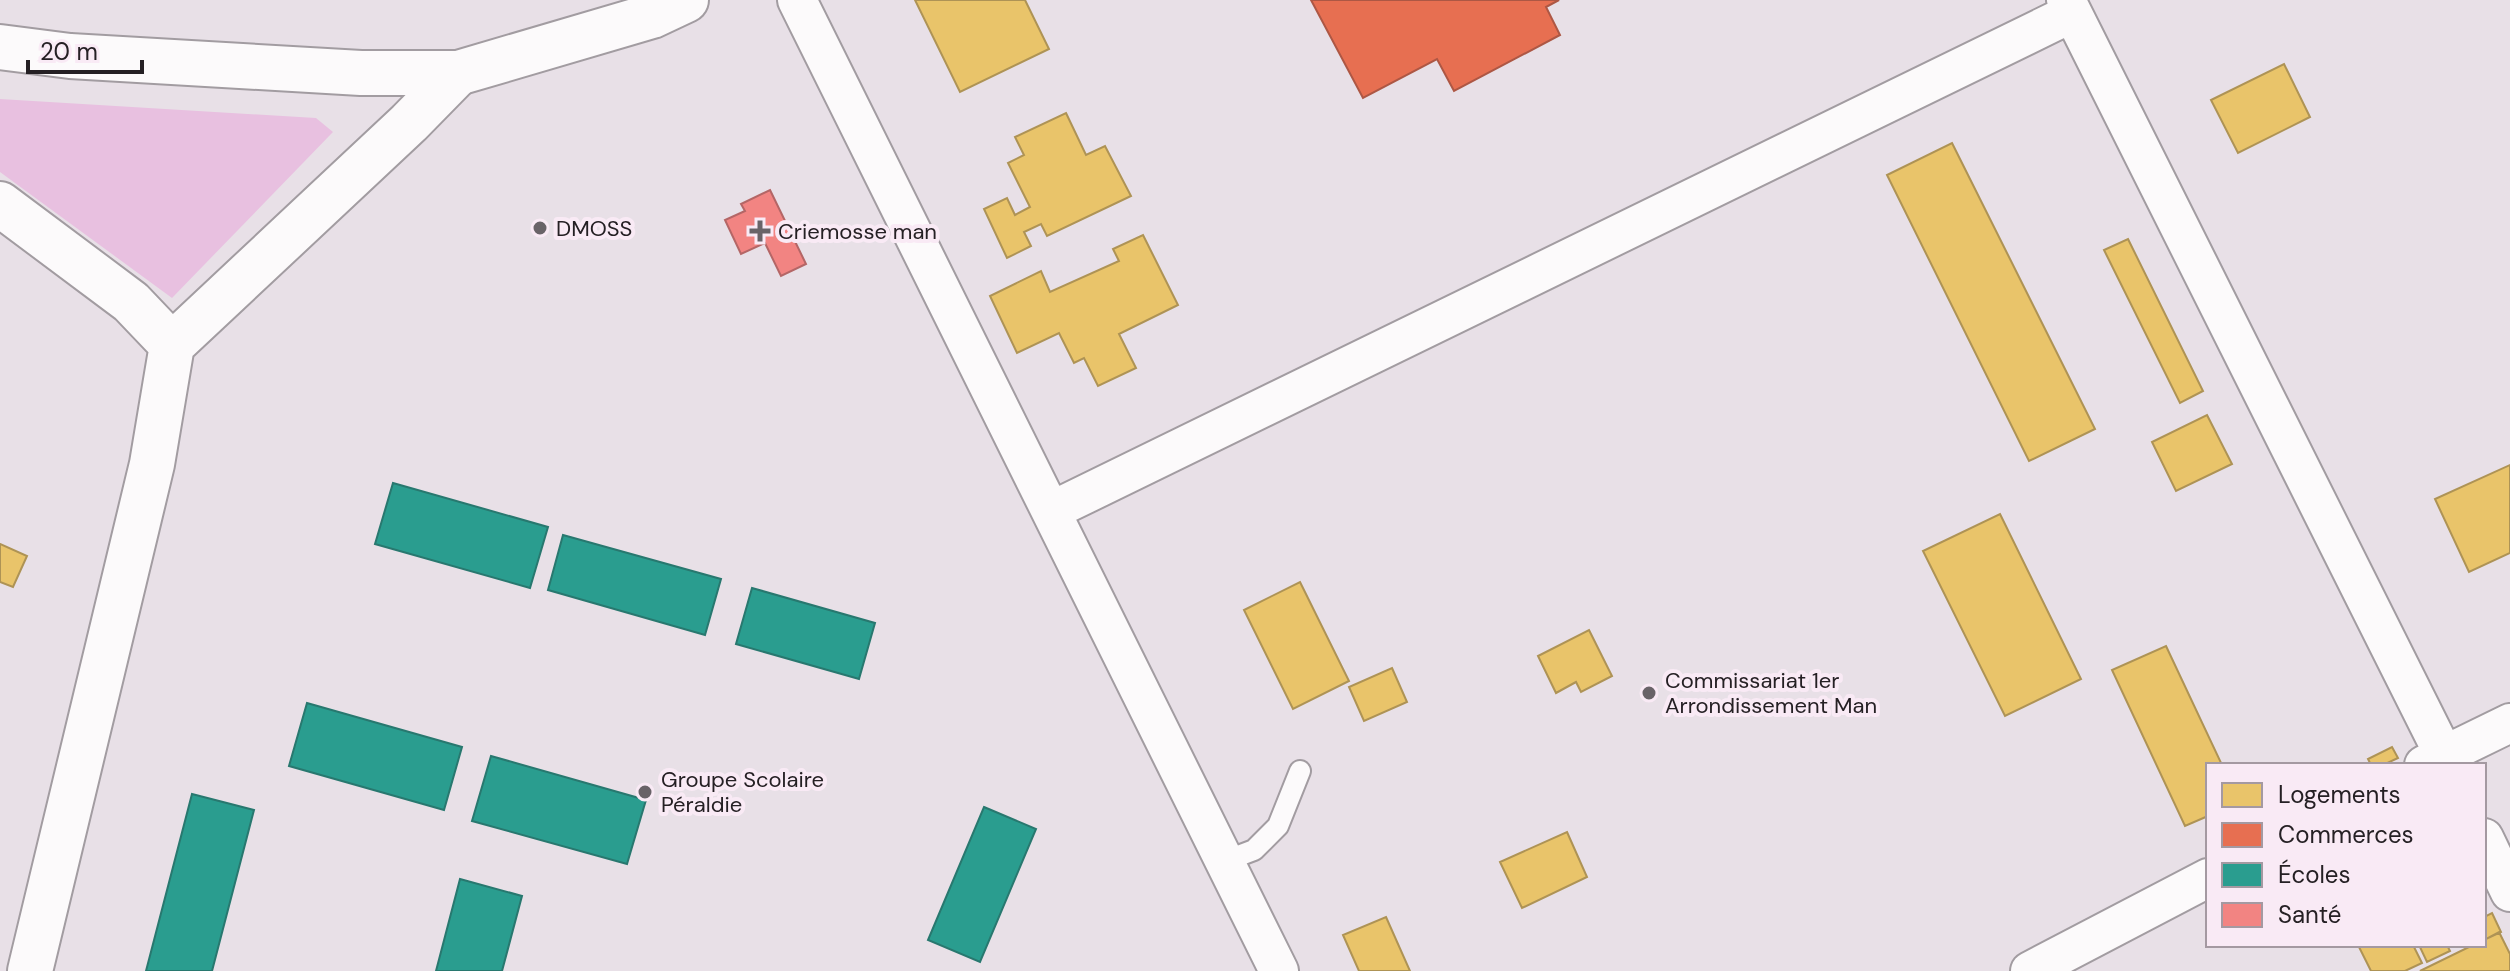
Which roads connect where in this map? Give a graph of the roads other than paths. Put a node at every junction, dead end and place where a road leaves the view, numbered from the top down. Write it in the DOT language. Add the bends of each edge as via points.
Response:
graph roads {
  1 [pos="686,0"];
  2 [pos="797,0"];
  3 [pos="2069,7"];
  4 [pos="0,47"];
  5 [pos="458,73"];
  6 [pos="0,204"];
  7 [pos="172,345"];
  8 [pos="1051,511"];
  9 [pos="2510,723"];
  10 [pos="2439,762"];
  11 [pos="1300,771"];
  12 [pos="2486,842"];
  13 [pos="1225,861"];
  14 [pos="2206,879"];
  15 [pos="2510,892"];
  16 [pos="30,971"];
  17 [pos="1279,971"];
  18 [pos="2030,971"];
  1 -- 5 [label="main road" via="652,16"];
  2 -- 8 [label="street"];
  3 -- 8 [label="street"];
  3 -- 10 [label="street"];
  4 -- 5 [label="main road" via="361,73"];
  5 -- 7 [label="main road"];
  6 -- 7 [label="main road" via="131,302"];
  7 -- 16 [label="main road" via="152,464"];
  8 -- 13 [label="street"];
  9 -- 10 [label="street"];
  11 -- 13 [label="lane" via="1278,826 1254,850"];
  12 -- 15 [label="street"];
  13 -- 17 [label="street"];
  14 -- 18 [label="street"];
}
